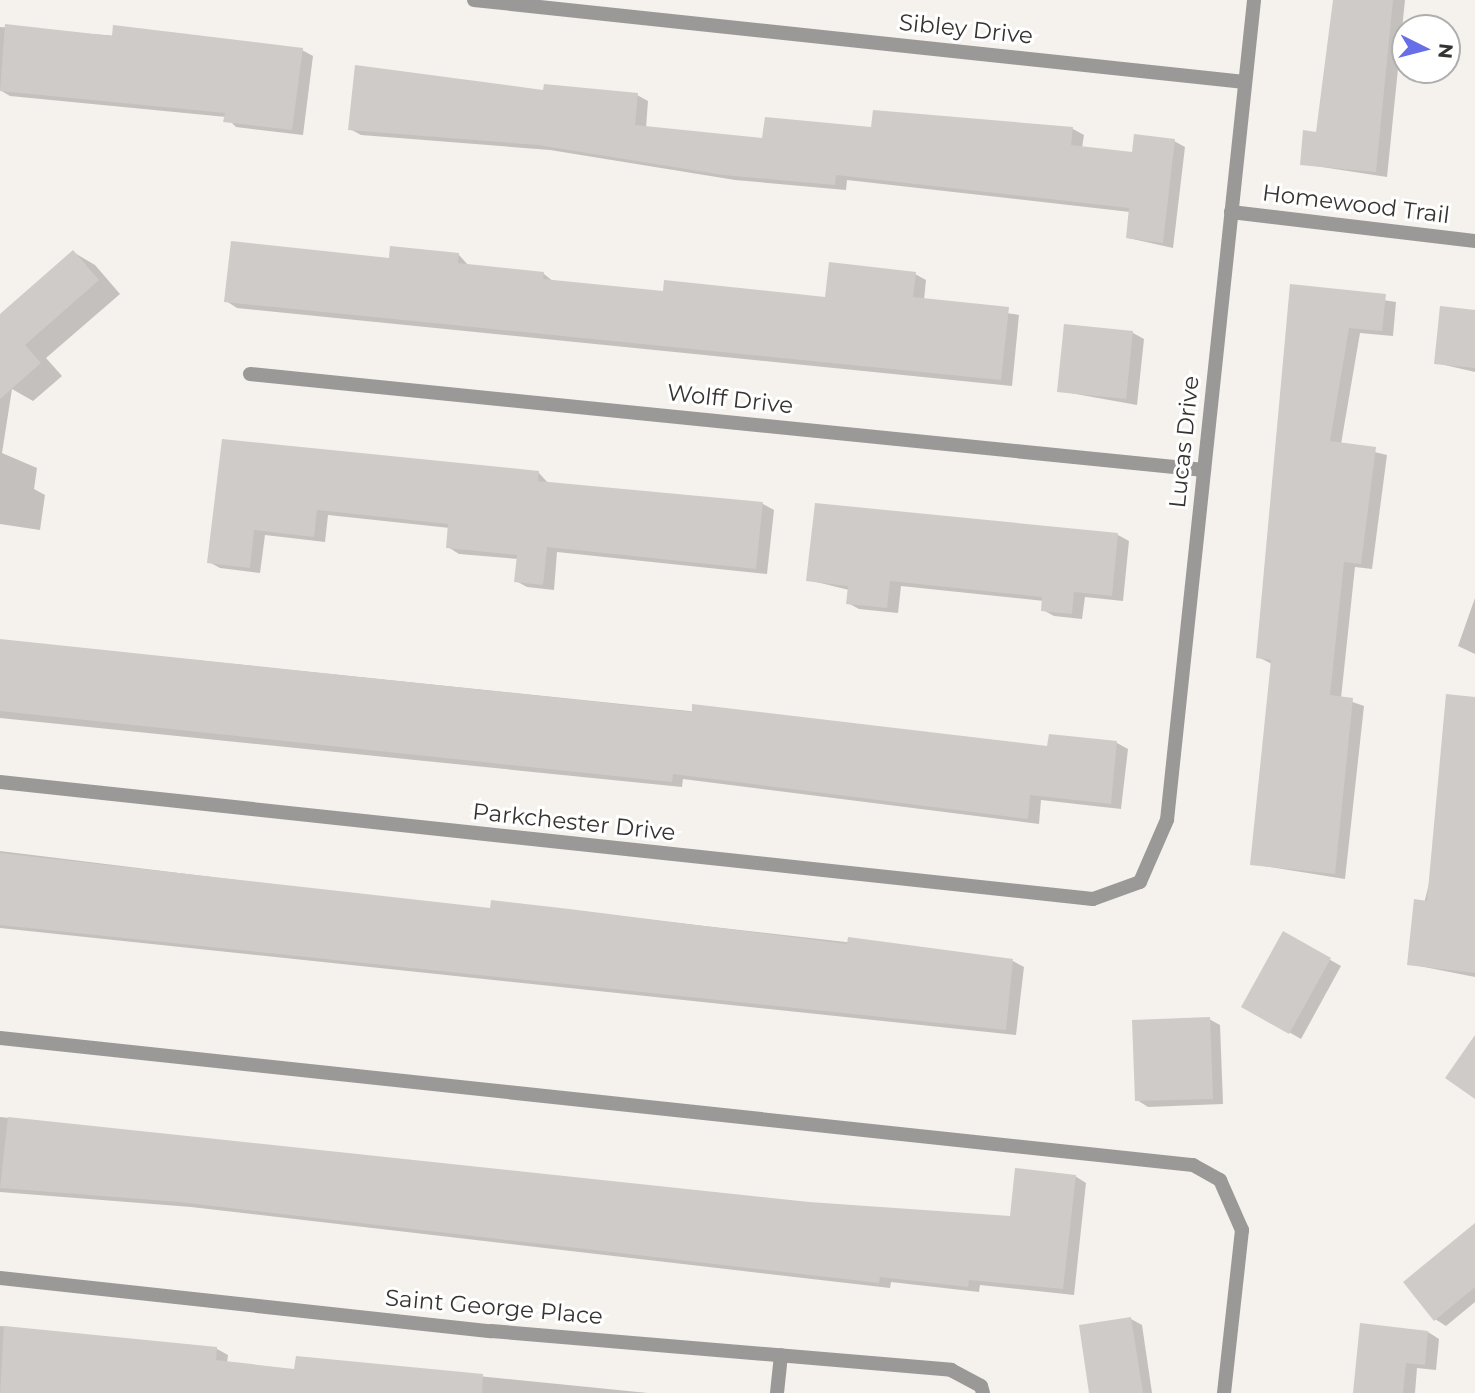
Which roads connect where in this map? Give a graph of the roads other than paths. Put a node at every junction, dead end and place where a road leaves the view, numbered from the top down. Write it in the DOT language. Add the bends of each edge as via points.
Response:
graph roads {
  1 [pos="474,0"];
  2 [pos="1254,0"];
  3 [pos="1245,82"];
  4 [pos="1231,212"];
  5 [pos="1475,241"];
  6 [pos="250,374"];
  7 [pos="1204,470"];
  8 [pos="0,782"];
  9 [pos="1140,882"];
  10 [pos="0,1038"];
  11 [pos="0,1278"];
  12 [pos="780,1355"];
  13 [pos="982,1389"];
  14 [pos="777,1393"];
  15 [pos="1224,1393"];
  1 -- 3 [label="street, Sibley Drive"];
  2 -- 3 [label="street, Lucas Drive"];
  3 -- 4 [label="street, Lucas Drive"];
  4 -- 5 [label="street, Homewood Trail"];
  4 -- 7 [label="street, Lucas Drive"];
  6 -- 7 [label="street, Wolff Drive"];
  7 -- 9 [label="street, Lucas Drive" via="1167,820"];
  8 -- 9 [label="street, Parkchester Drive" via="1093,899"];
  10 -- 15 [label="street" via="1193,1165 1220,1180 1241,1230"];
  11 -- 12 [label="street, Saint George Place"];
  12 -- 13 [label="street, Saint George Place" via="951,1370"];
  12 -- 14 [label="street"];
}
